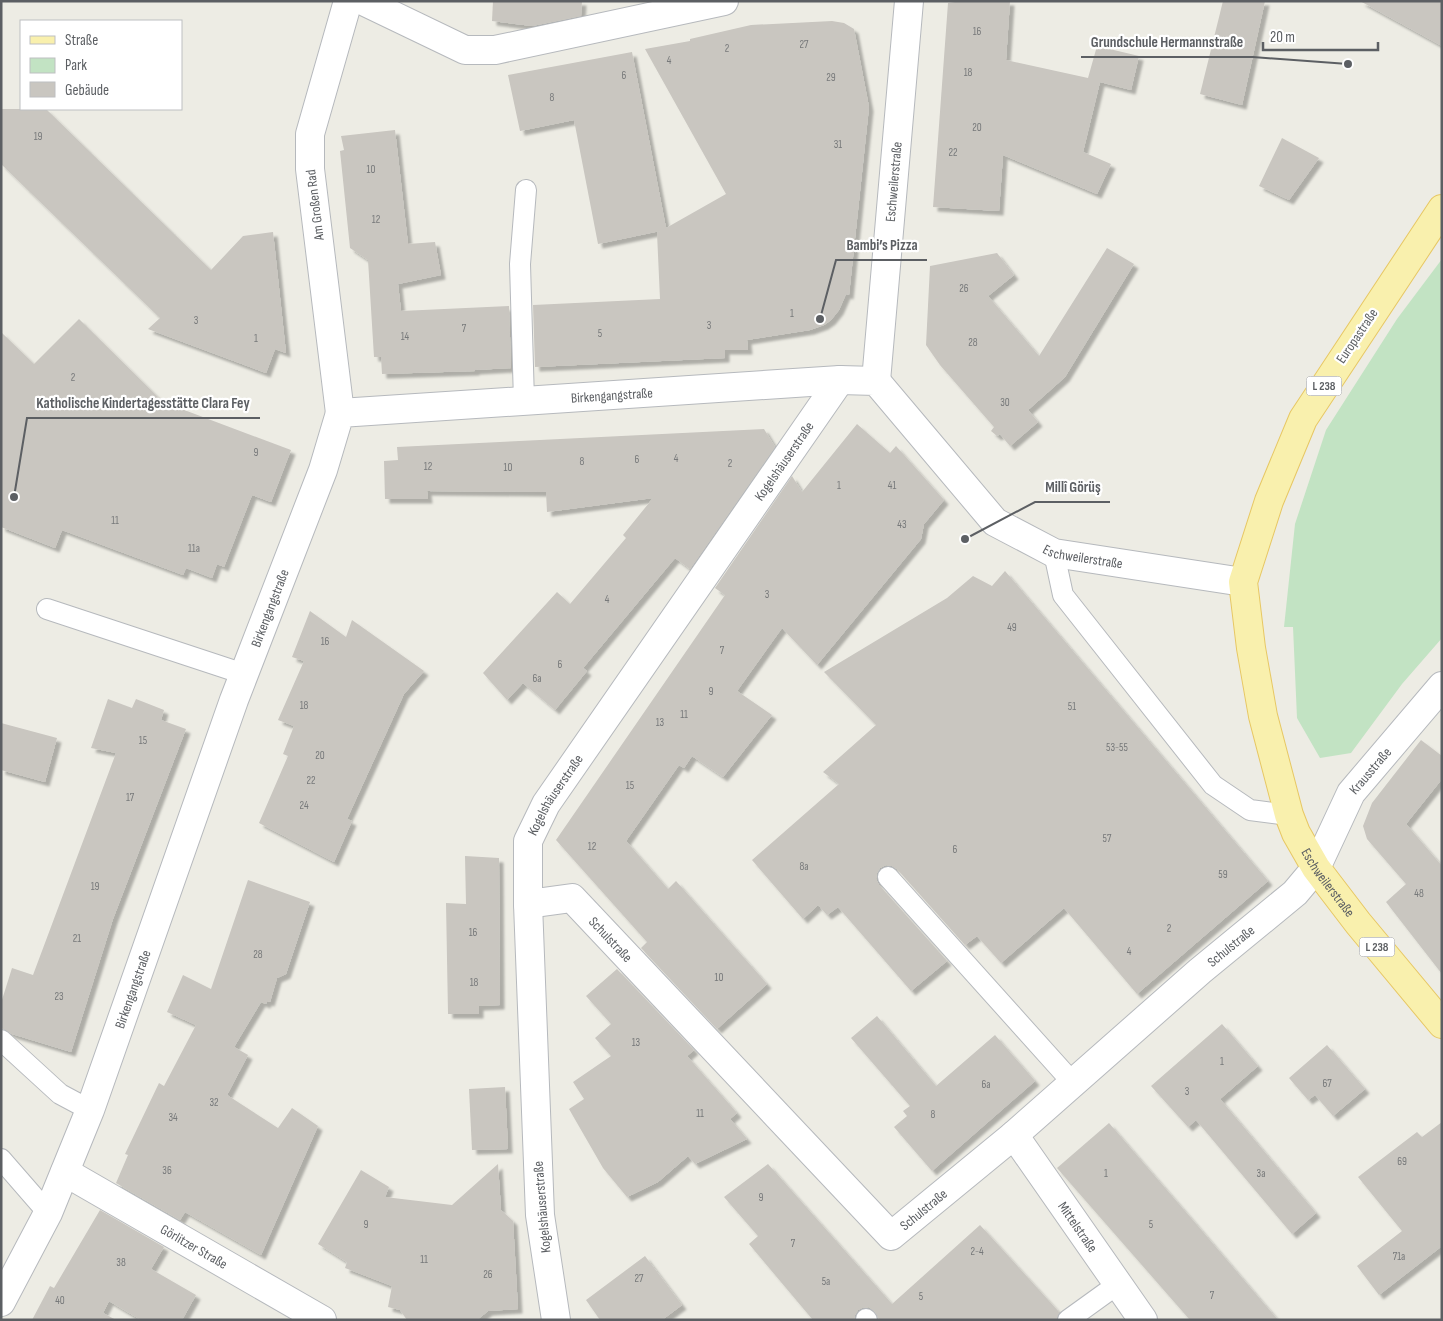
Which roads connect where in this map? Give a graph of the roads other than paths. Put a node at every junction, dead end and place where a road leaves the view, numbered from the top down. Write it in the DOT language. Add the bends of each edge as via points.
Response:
graph roads {
  1 [pos="348,1"];
  2 [pos="363,1"];
  3 [pos="724,1"];
  4 [pos="909,1"];
  5 [pos="526,190"];
  6 [pos="1442,209"];
  7 [pos="840,380"];
  8 [pos="876,381"];
  9 [pos="524,400"];
  10 [pos="340,413"];
  11 [pos="1054,552"];
  12 [pos="1244,582"];
  13 [pos="47,609"];
  14 [pos="244,674"];
  15 [pos="1442,686"];
  16 [pos="1289,815"];
  17 [pos="1316,868"];
  18 [pos="888,877"];
  19 [pos="528,904"];
  20 [pos="1442,1024"];
  21 [pos="1,1040"];
  22 [pos="1073,1084"];
  23 [pos="90,1110"];
  24 [pos="1014,1135"];
  25 [pos="1,1159"];
  26 [pos="65,1172"];
  27 [pos="48,1213"];
  28 [pos="1118,1284"];
  29 [pos="1,1302"];
  30 [pos="322,1320"];
  31 [pos="556,1320"];
  32 [pos="1068,1320"];
  33 [pos="1143,1320"];
  1 -- 10 [label="street, Am Großen Rad" via="310,134 310,169"];
  2 -- 3 [label="street" via="465,50 495,50"];
  4 -- 8 [label="street, Eschweilerstraße"];
  5 -- 9 [label="lane" via="520,264"];
  6 -- 12 [label="main road, Europastraße / L 238" via="1303,419 1269,501"];
  7 -- 8 [label="street, Birkengangstraße"];
  7 -- 9 [label="street, Birkengangstraße"];
  7 -- 19 [label="street, Kogelshäuserstraße" via="546,804 528,841"];
  8 -- 11 [label="street, Eschweilerstraße" via="995,522"];
  9 -- 10 [label="street, Birkengangstraße"];
  10 -- 14 [label="street, Birkengangstraße" via="322,470"];
  11 -- 12 [label="street, Eschweilerstraße"];
  11 -- 16 [label="lane" via="1063,595 1213,785 1250,810"];
  12 -- 16 [label="main road, Eschweilerstraße / L 238" via="1263,716"];
  13 -- 14 [label="lane"];
  14 -- 23 [label="street, Birkengangstraße"];
  15 -- 17 [label="street, Krausstraße" via="1351,793"];
  16 -- 17 [label="main road, Eschweilerstraße / L 238"];
  17 -- 20 [label="main road, Eschweilerstraße / L 238"];
  17 -- 22 [label="street, Schulstraße" via="1295,893 1200,971"];
  18 -- 22 [label="lane"];
  19 -- 24 [label="street, Schulstraße" via="572,898 891,1236"];
  19 -- 31 [label="street, Kogelshäuserstraße" via="540,1214"];
  21 -- 23 [label="lane" via="60,1094"];
  22 -- 24 [label="street, Schulstraße"];
  23 -- 26 [label="street, Birkengangstraße"];
  24 -- 28 [label="street, Mittelstraße"];
  25 -- 27 [label="lane"];
  26 -- 27 [label="street, Birkengangstraße"];
  26 -- 30 [label="street, Görlitzer Straße"];
  27 -- 29 [label="street, Birkengangstraße"];
  28 -- 32 [label="lane"];
  28 -- 33 [label="street, Mittelstraße"];
}
